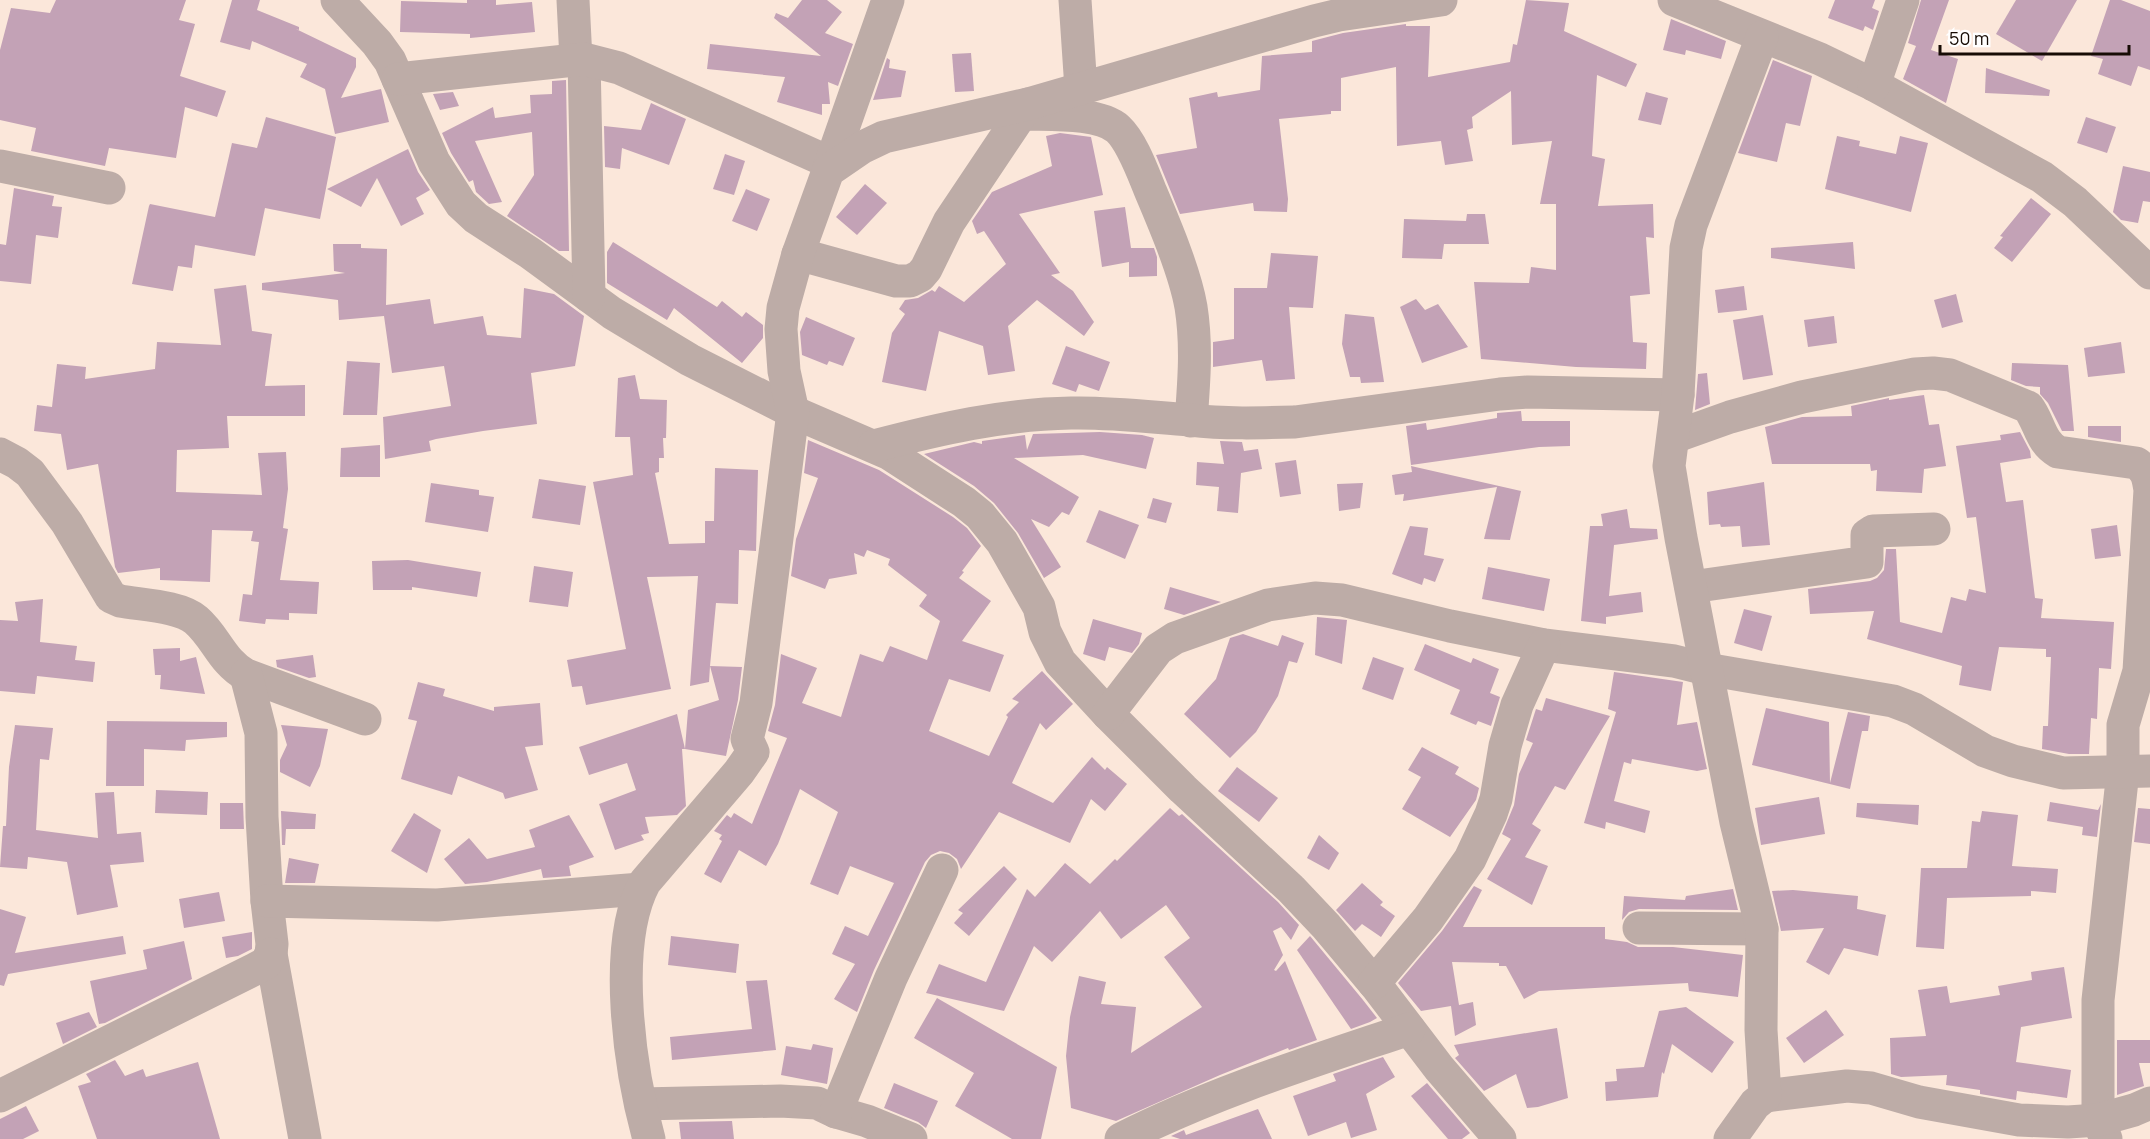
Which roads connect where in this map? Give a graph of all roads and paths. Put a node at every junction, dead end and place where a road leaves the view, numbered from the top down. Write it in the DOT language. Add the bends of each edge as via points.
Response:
graph roads {
  1 [pos="337,0"];
  2 [pos="573,0"];
  3 [pos="888,0"];
  4 [pos="1075,0"];
  5 [pos="1441,0"];
  6 [pos="1674,0"];
  7 [pos="1903,0"];
  8 [pos="1400,3"];
  9 [pos="1762,37"];
  10 [pos="580,60"];
  11 [pos="398,79"];
  12 [pos="1874,85"];
  13 [pos="1081,89"];
  14 [pos="1024,109"];
  15 [pos="0,166"];
  16 [pos="829,167"];
  17 [pos="109,188"];
  18 [pos="798,254"];
  19 [pos="2150,273"];
  20 [pos="589,296"];
  21 [pos="1678,395"];
  22 [pos="793,412"];
  23 [pos="1191,421"];
  24 [pos="1674,436"];
  25 [pos="874,446"];
  26 [pos="0,454"];
  27 [pos="1934,529"];
  28 [pos="1691,587"];
  29 [pos="1544,645"];
  30 [pos="1706,669"];
  31 [pos="246,675"];
  32 [pos="1108,714"];
  33 [pos="365,719"];
  34 [pos="2136,771"];
  35 [pos="942,870"];
  36 [pos="641,889"];
  37 [pos="267,901"];
  38 [pos="1639,928"];
  39 [pos="1762,928"];
  40 [pos="271,954"];
  41 [pos="1374,983"];
  42 [pos="1409,1029"];
  43 [pos="0,1096"];
  44 [pos="1765,1096"];
  45 [pos="2150,1103"];
  46 [pos="641,1104"];
  47 [pos="836,1112"];
  48 [pos="2102,1130"];
  49 [pos="305,1139"];
  50 [pos="649,1139"];
  51 [pos="911,1139"];
  52 [pos="1121,1139"];
  53 [pos="1500,1139"];
  54 [pos="1730,1139"];
  1 -- 11 [label="street" via="377,43"];
  2 -- 10 [label="street"];
  3 -- 16 [label="street"];
  4 -- 13 [label="street"];
  5 -- 8 [label="street"];
  6 -- 9 [label="street"];
  7 -- 12 [label="street"];
  8 -- 13 [label="street" via="1314,21"];
  9 -- 12 [label="street"];
  9 -- 21 [label="street" via="1691,225 1686,248"];
  10 -- 11 [label="street"];
  10 -- 16 [label="street" via="619,68"];
  10 -- 20 [label="street"];
  11 -- 20 [label="street" via="434,162 461,204"];
  12 -- 19 [label="street" via="2051,183"];
  13 -- 14 [label="street"];
  14 -- 16 [label="street" via="884,137"];
  14 -- 18 [label="street" via="949,222 920,276 896,281"];
  14 -- 23 [label="street" via="1106,122 1118,130 1142,170 1190,304 1196,365"];
  15 -- 17 [label="street"];
  16 -- 18 [label="street"];
  18 -- 22 [label="street" via="781,329 783,370"];
  20 -- 22 [label="street" via="690,360"];
  21 -- 23 [label="street" via="1528,392 1295,422"];
  21 -- 24 [label="street"];
  22 -- 25 [label="street"];
  22 -- 36 [label="street" via="756,703 747,739 753,752"];
  23 -- 25 [label="street" via="1114,413 1014,417 960,425"];
  24 -- 28 [label="street" via="1669,466"];
  24 -- 34 [label="street" via="1802,397 1897,376 1933,373 1950,375 2028,407 2043,439 2058,452 2136,463 2144,469 2150,490 2141,643 2136,685 2123,725"];
  25 -- 32 [label="street" via="963,502 991,527 1039,607 1045,632 1060,662"];
  26 -- 31 [label="street" via="30,472 67,523 111,597 187,614 198,621 234,669"];
  27 -- 28 [label="street" via="1873,531 1867,535 1867,562"];
  28 -- 30 [label="street"];
  29 -- 30 [label="street" via="1674,661"];
  29 -- 32 [label="street" via="1342,600 1315,598 1268,605 1175,638 1158,649"];
  29 -- 41 [label="street" via="1516,705 1496,799 1470,859 1428,919"];
  30 -- 34 [label="street" via="1893,701 1985,751 2063,773"];
  30 -- 39 [label="street" via="1736,822"];
  31 -- 33 [label="street"];
  31 -- 37 [label="street" via="261,733"];
  32 -- 41 [label="street" via="1291,889"];
  34 -- 48 [label="street" via="2098,1000"];
  35 -- 47 [label="street" via="891,978"];
  36 -- 37 [label="street" via="437,905"];
  36 -- 46 [label="street" via="630,924 626,975"];
  37 -- 40 [label="street"];
  38 -- 39 [label="street"];
  39 -- 44 [label="street"];
  40 -- 43 [label="street" via="266,963 255,969"];
  40 -- 49 [label="street"];
  41 -- 42 [label="street"];
  42 -- 52 [label="street" via="1271,1074"];
  42 -- 53 [label="street"];
  44 -- 48 [label="street" via="1847,1086 1871,1088 1919,1102"];
  44 -- 54 [label="street"];
  45 -- 48 [label="street"];
  46 -- 47 [label="street" via="808,1102"];
  46 -- 50 [label="street"];
  47 -- 51 [label="street"];
}
